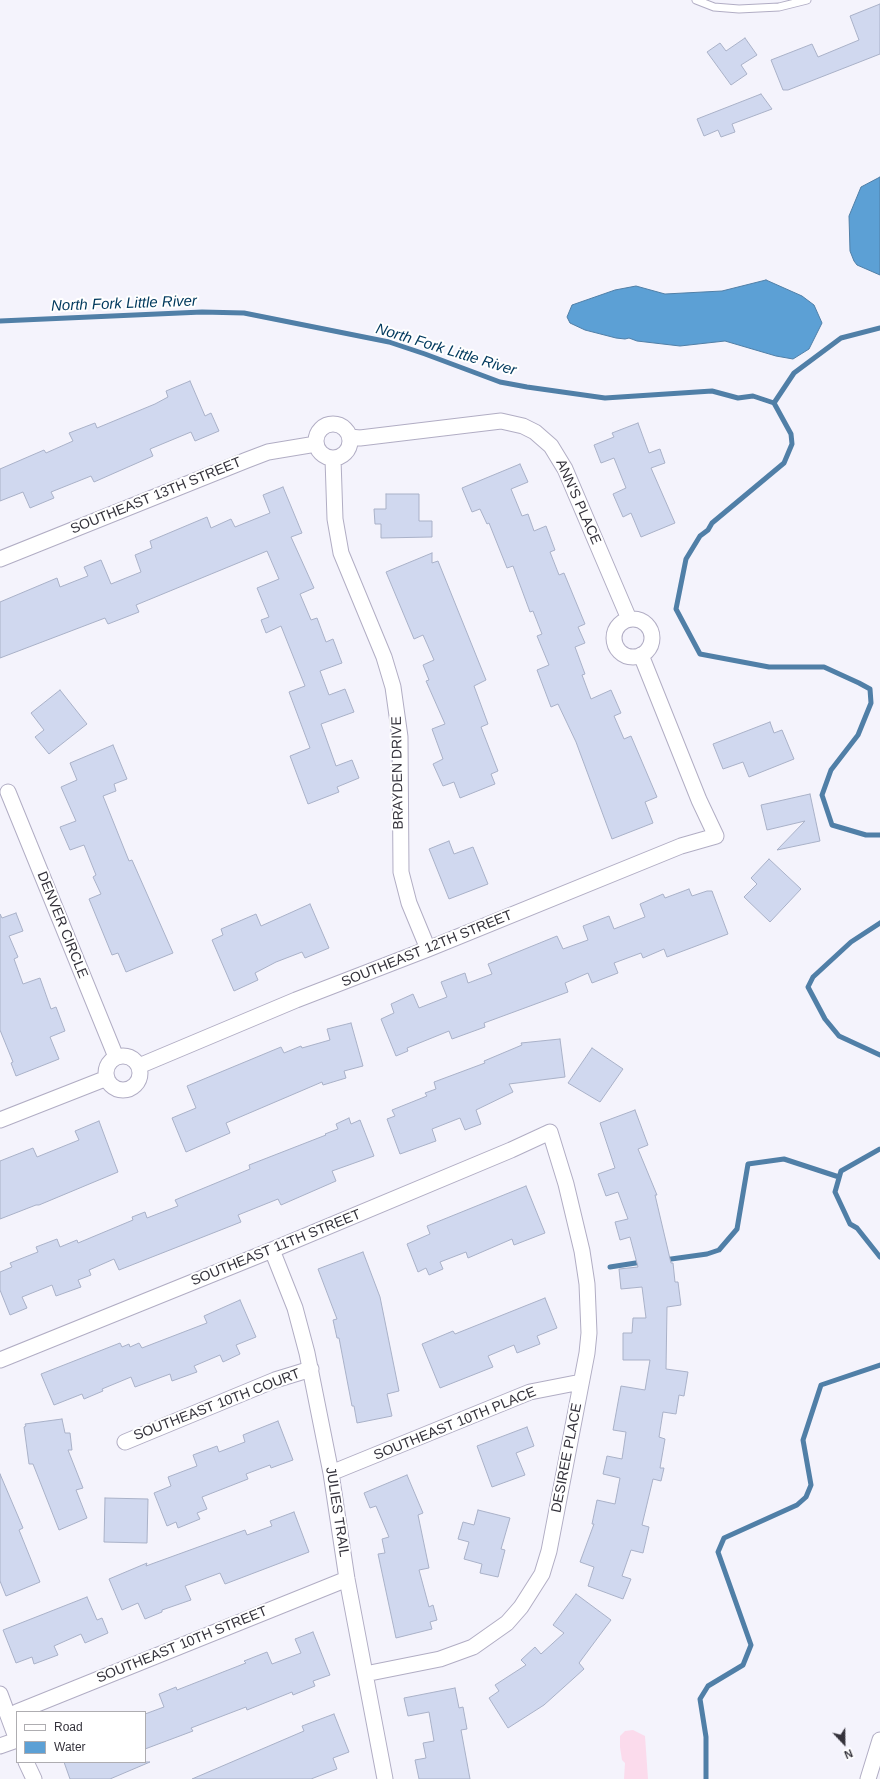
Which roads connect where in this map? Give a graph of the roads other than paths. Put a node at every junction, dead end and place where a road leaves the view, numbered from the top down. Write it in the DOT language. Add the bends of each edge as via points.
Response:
graph roads {
  1 [pos="696,0"];
  2 [pos="808,0"];
  3 [pos="350,437"];
  4 [pos="316,444"];
  5 [pos="334,459"];
  6 [pos="0,559"];
  7 [pos="628,619"];
  8 [pos="641,655"];
  9 [pos="8,792"];
  10 [pos="428,949"];
  11 [pos="116,1057"];
  12 [pos="139,1066"];
  13 [pos="107,1078"];
  14 [pos="0,1120"];
  15 [pos="550,1132"];
  16 [pos="272,1250"];
  17 [pos="0,1360"];
  18 [pos="310,1369"];
  19 [pos="581,1382"];
  20 [pos="124,1442"];
  21 [pos="331,1473"];
  22 [pos="347,1579"];
  23 [pos="366,1674"];
  24 [pos="0,1694"];
  25 [pos="19,1711"];
  26 [pos="14,1713"];
  27 [pos="16,1731"];
  28 [pos="16,1740"];
  29 [pos="880,1740"];
  30 [pos="0,1746"];
  31 [pos="26,1763"];
  32 [pos="34,1779"];
  33 [pos="385,1779"];
  34 [pos="868,1779"];
  1 -- 2 [label="lane" via="714,7 739,9 779,7"];
  3 -- 4 [label="street" via="341,425 328,424 321,428"];
  3 -- 5 [label="street" via="349,449 344,455"];
  3 -- 7 [label="street, ANN'S PLACE" via="360,438 501,421 523,426 535,432 551,446 565,469"];
  4 -- 5 [label="street" via="322,455"];
  4 -- 6 [label="street, SOUTHEAST 13TH STREET" via="268,452 254,457"];
  5 -- 10 [label="street, BRAYDEN DRIVE" via="335,518 341,553 384,657 393,687 400,737 401,872 409,903"];
  7 -- 8 [label="street" via="643,621 651,630 652,642 649,649"];
  7 -- 8 [label="street" via="616,630 614,642 620,652 629,657"];
  8 -- 10 [label="street, SOUTHEAST 12TH STREET" via="716,836 681,846"];
  9 -- 11 [label="street, DENVER CIRCLE"];
  10 -- 12 [label="street, SOUTHEAST 12TH STREET" via="296,1000"];
  11 -- 12 [label="street" via="133,1058"];
  11 -- 13 [label="street" via="107,1067"];
  12 -- 13 [label="street" via="138,1081 127,1089 114,1087"];
  13 -- 14 [label="street"];
  15 -- 16 [label="street, SOUTHEAST 11TH STREET"];
  15 -- 19 [label="street, DESIREE PLACE" via="576,1224 587,1284 588,1353"];
  16 -- 17 [label="street, SOUTHEAST 11TH STREET"];
  16 -- 18 [label="street, JULIES TRAIL" via="295,1308"];
  18 -- 20 [label="street, SOUTHEAST 10TH COURT" via="275,1380"];
  18 -- 21 [label="street, JULIES TRAIL"];
  19 -- 21 [label="street, SOUTHEAST 10TH PLACE" via="530,1392"];
  19 -- 23 [label="street, DESIREE PLACE" via="549,1551 542,1574 521,1607 507,1623 488,1638 458,1653"];
  21 -- 22 [label="street, JULIES TRAIL"];
  22 -- 23 [label="street, JULIES TRAIL"];
  22 -- 25 [label="street, SOUTHEAST 10TH STREET"];
  23 -- 33 [label="street, JULIES TRAIL"];
  24 -- 26 [label="street"];
  26 -- 27 [label="street"];
  28 -- 30 [label="street"];
  29 -- 34 [label="street"];
  31 -- 32 [label="street"];
}
